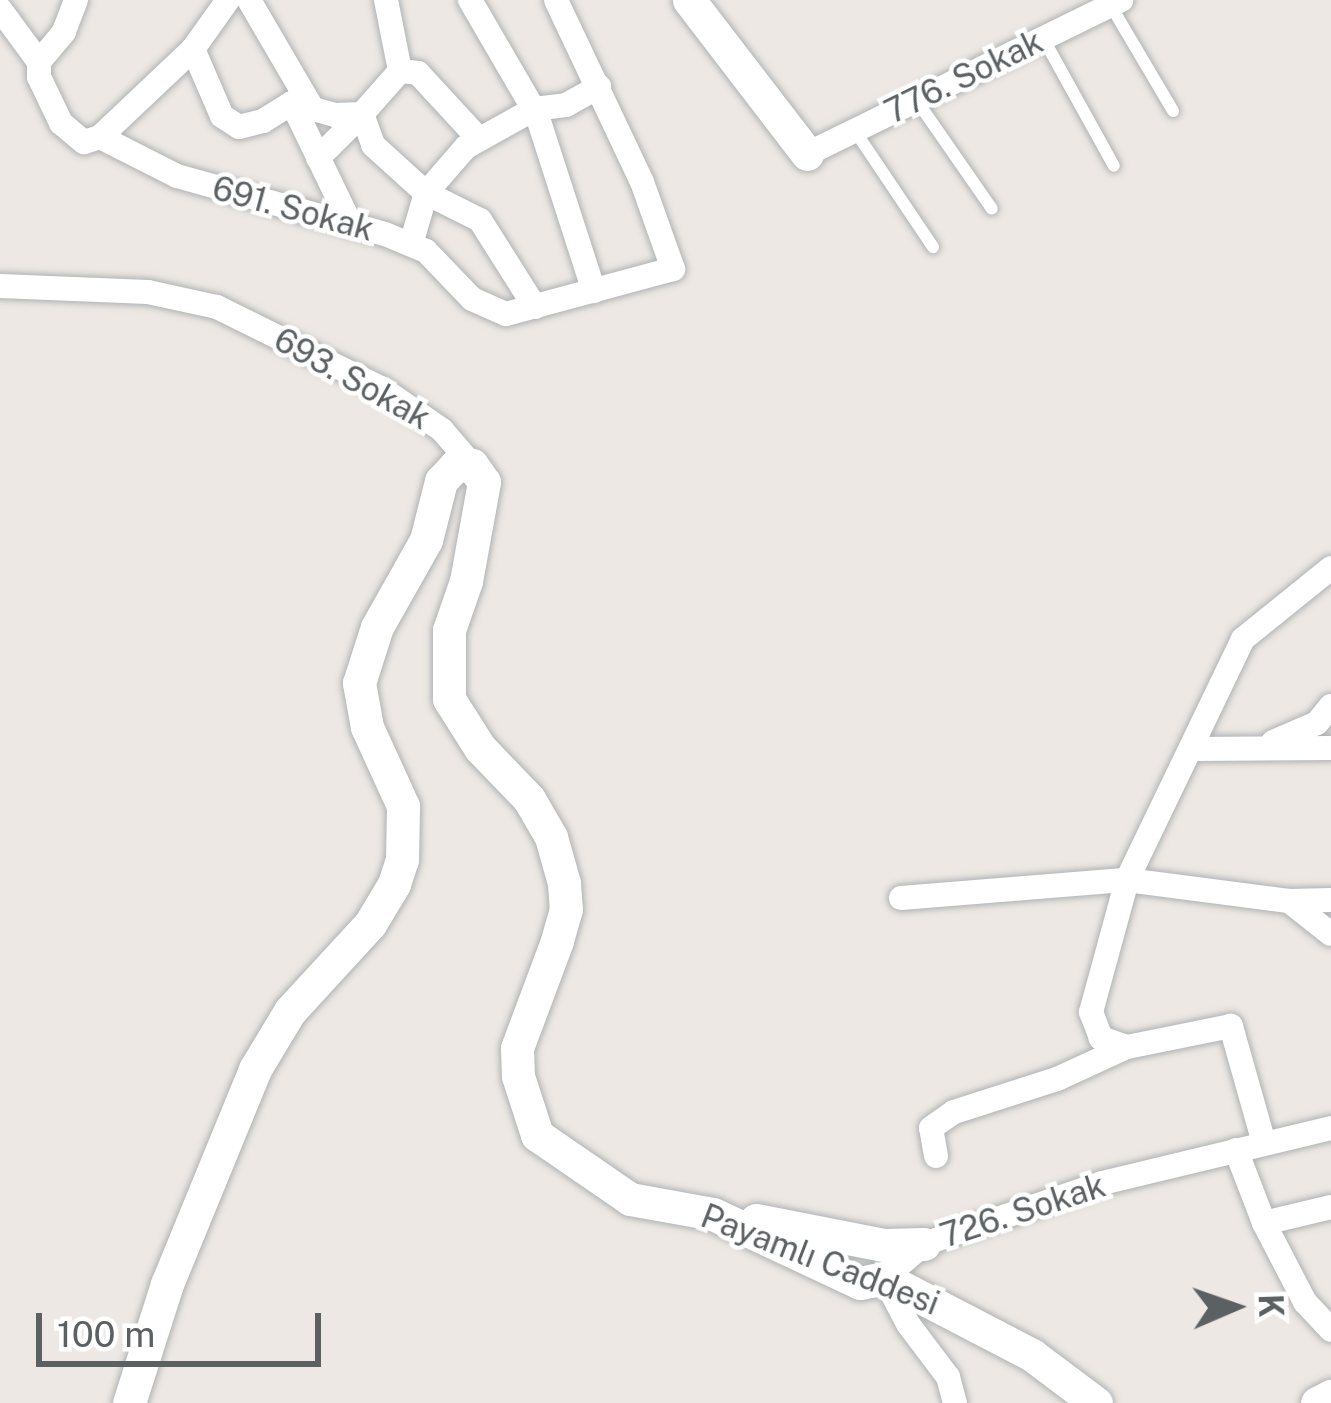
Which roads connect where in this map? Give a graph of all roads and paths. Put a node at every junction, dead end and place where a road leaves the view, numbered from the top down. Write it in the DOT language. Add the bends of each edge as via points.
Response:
graph roads {
  1 [pos="76,0"];
  2 [pos="228,0"];
  3 [pos="249,0"];
  4 [pos="386,0"];
  5 [pos="470,0"];
  6 [pos="556,0"];
  7 [pos="689,0"];
  8 [pos="1116,3"];
  9 [pos="0,9"];
  10 [pos="1043,38"];
  11 [pos="193,50"];
  12 [pos="39,62"];
  13 [pos="400,71"];
  14 [pos="599,87"];
  15 [pos="916,100"];
  16 [pos="301,104"];
  17 [pos="534,109"];
  18 [pos="1173,111"];
  19 [pos="362,114"];
  20 [pos="854,130"];
  21 [pos="100,137"];
  22 [pos="478,138"];
  23 [pos="807,154"];
  24 [pos="318,158"];
  25 [pos="1114,166"];
  26 [pos="426,193"];
  27 [pos="992,209"];
  28 [pos="351,225"];
  29 [pos="411,244"];
  30 [pos="933,247"];
  31 [pos="0,286"];
  32 [pos="594,291"];
  33 [pos="535,307"];
  34 [pos="472,465"];
  35 [pos="1331,568"];
  36 [pos="1331,706"];
  37 [pos="1262,746"];
  38 [pos="1331,748"];
  39 [pos="1192,749"];
  40 [pos="1127,880"];
  41 [pos="901,898"];
  42 [pos="1331,900"];
  43 [pos="1289,901"];
  44 [pos="1331,934"];
  45 [pos="1127,1047"];
  46 [pos="1331,1128"];
  47 [pos="1264,1143"];
  48 [pos="1236,1150"];
  49 [pos="936,1156"];
  50 [pos="1331,1207"];
  51 [pos="712,1214"];
  52 [pos="1264,1223"];
  53 [pos="924,1244"];
  54 [pos="884,1278"];
  55 [pos="1331,1330"];
  56 [pos="1331,1396"];
  57 [pos="129,1403"];
  58 [pos="955,1403"];
  59 [pos="1096,1403"];
  60 [pos="1317,1403"];
  1 -- 12 [label="street" via="64,32"];
  2 -- 11 [label="street"];
  3 -- 16 [label="street"];
  4 -- 13 [label="street"];
  5 -- 17 [label="street"];
  6 -- 14 [label="street"];
  7 -- 23 [label="street"];
  8 -- 10 [label="street, 776. Sokak"];
  8 -- 18 [label="lane"];
  9 -- 12 [label="street"];
  10 -- 15 [label="street, 776. Sokak"];
  10 -- 25 [label="lane"];
  11 -- 16 [label="street" via="222,116 239,127"];
  11 -- 21 [label="street"];
  12 -- 21 [label="street, 691. Sokak" via="43,92 70,134 84,142"];
  13 -- 19 [label="street"];
  13 -- 22 [label="street" via="418,73"];
  14 -- 17 [label="street" via="566,105"];
  14 -- 32 [label="street" via="673,269"];
  15 -- 20 [label="street, 776. Sokak"];
  15 -- 27 [label="lane"];
  16 -- 19 [label="street" via="334,116"];
  16 -- 24 [label="street"];
  17 -- 22 [label="street"];
  17 -- 32 [label="street"];
  19 -- 24 [label="street"];
  19 -- 26 [label="street" via="373,145"];
  20 -- 23 [label="street, 776. Sokak"];
  20 -- 30 [label="lane"];
  21 -- 28 [label="street, 691. Sokak" via="177,176"];
  22 -- 26 [label="street"];
  24 -- 28 [label="street"];
  26 -- 29 [label="street"];
  26 -- 33 [label="street" via="480,220"];
  28 -- 29 [label="street, 691. Sokak"];
  29 -- 33 [label="street, 691. Sokak" via="472,299 506,314"];
  31 -- 34 [label="street, 693. Sokak" via="148,292 217,307 398,399 442,430"];
  32 -- 33 [label="street"];
  34 -- 51 [label="street, Payamlı Caddesi" via="484,482 449,630 449,699 480,748 529,799 564,883 561,925 517,1048 518,1076 537,1135 630,1199"];
  34 -- 57 [label="street" via="455,466 441,482 426,540 377,627 359,682 367,728 403,806 394,884 370,924 290,1011 255,1069 167,1284"];
  35 -- 39 [label="street" via="1243,639"];
  36 -- 37 [label="street" via="1317,723"];
  37 -- 38 [label="street"];
  37 -- 39 [label="street"];
  39 -- 40 [label="street"];
  40 -- 41 [label="street"];
  40 -- 43 [label="street"];
  40 -- 45 [label="street" via="1091,1012 1101,1038"];
  42 -- 43 [label="street"];
  43 -- 44 [label="street"];
  45 -- 47 [label="street" via="1231,1026"];
  45 -- 49 [label="street" via="954,1112 931,1128"];
  46 -- 47 [label="street, 726. Sokak"];
  47 -- 48 [label="street, 726. Sokak"];
  48 -- 52 [label="street"];
  48 -- 53 [label="street, 726. Sokak" via="1102,1183"];
  50 -- 52 [label="street"];
  51 -- 53 [label="street, 726. Sokak" via="884,1245"];
  51 -- 54 [label="street, Payamlı Caddesi" via="860,1282"];
  52 -- 55 [label="street" via="1305,1302"];
  53 -- 54 [label="street"];
  54 -- 58 [label="street" via="948,1377"];
  54 -- 59 [label="street, Payamlı Caddesi" via="1032,1355"];
  56 -- 60 [label="street"];
}
